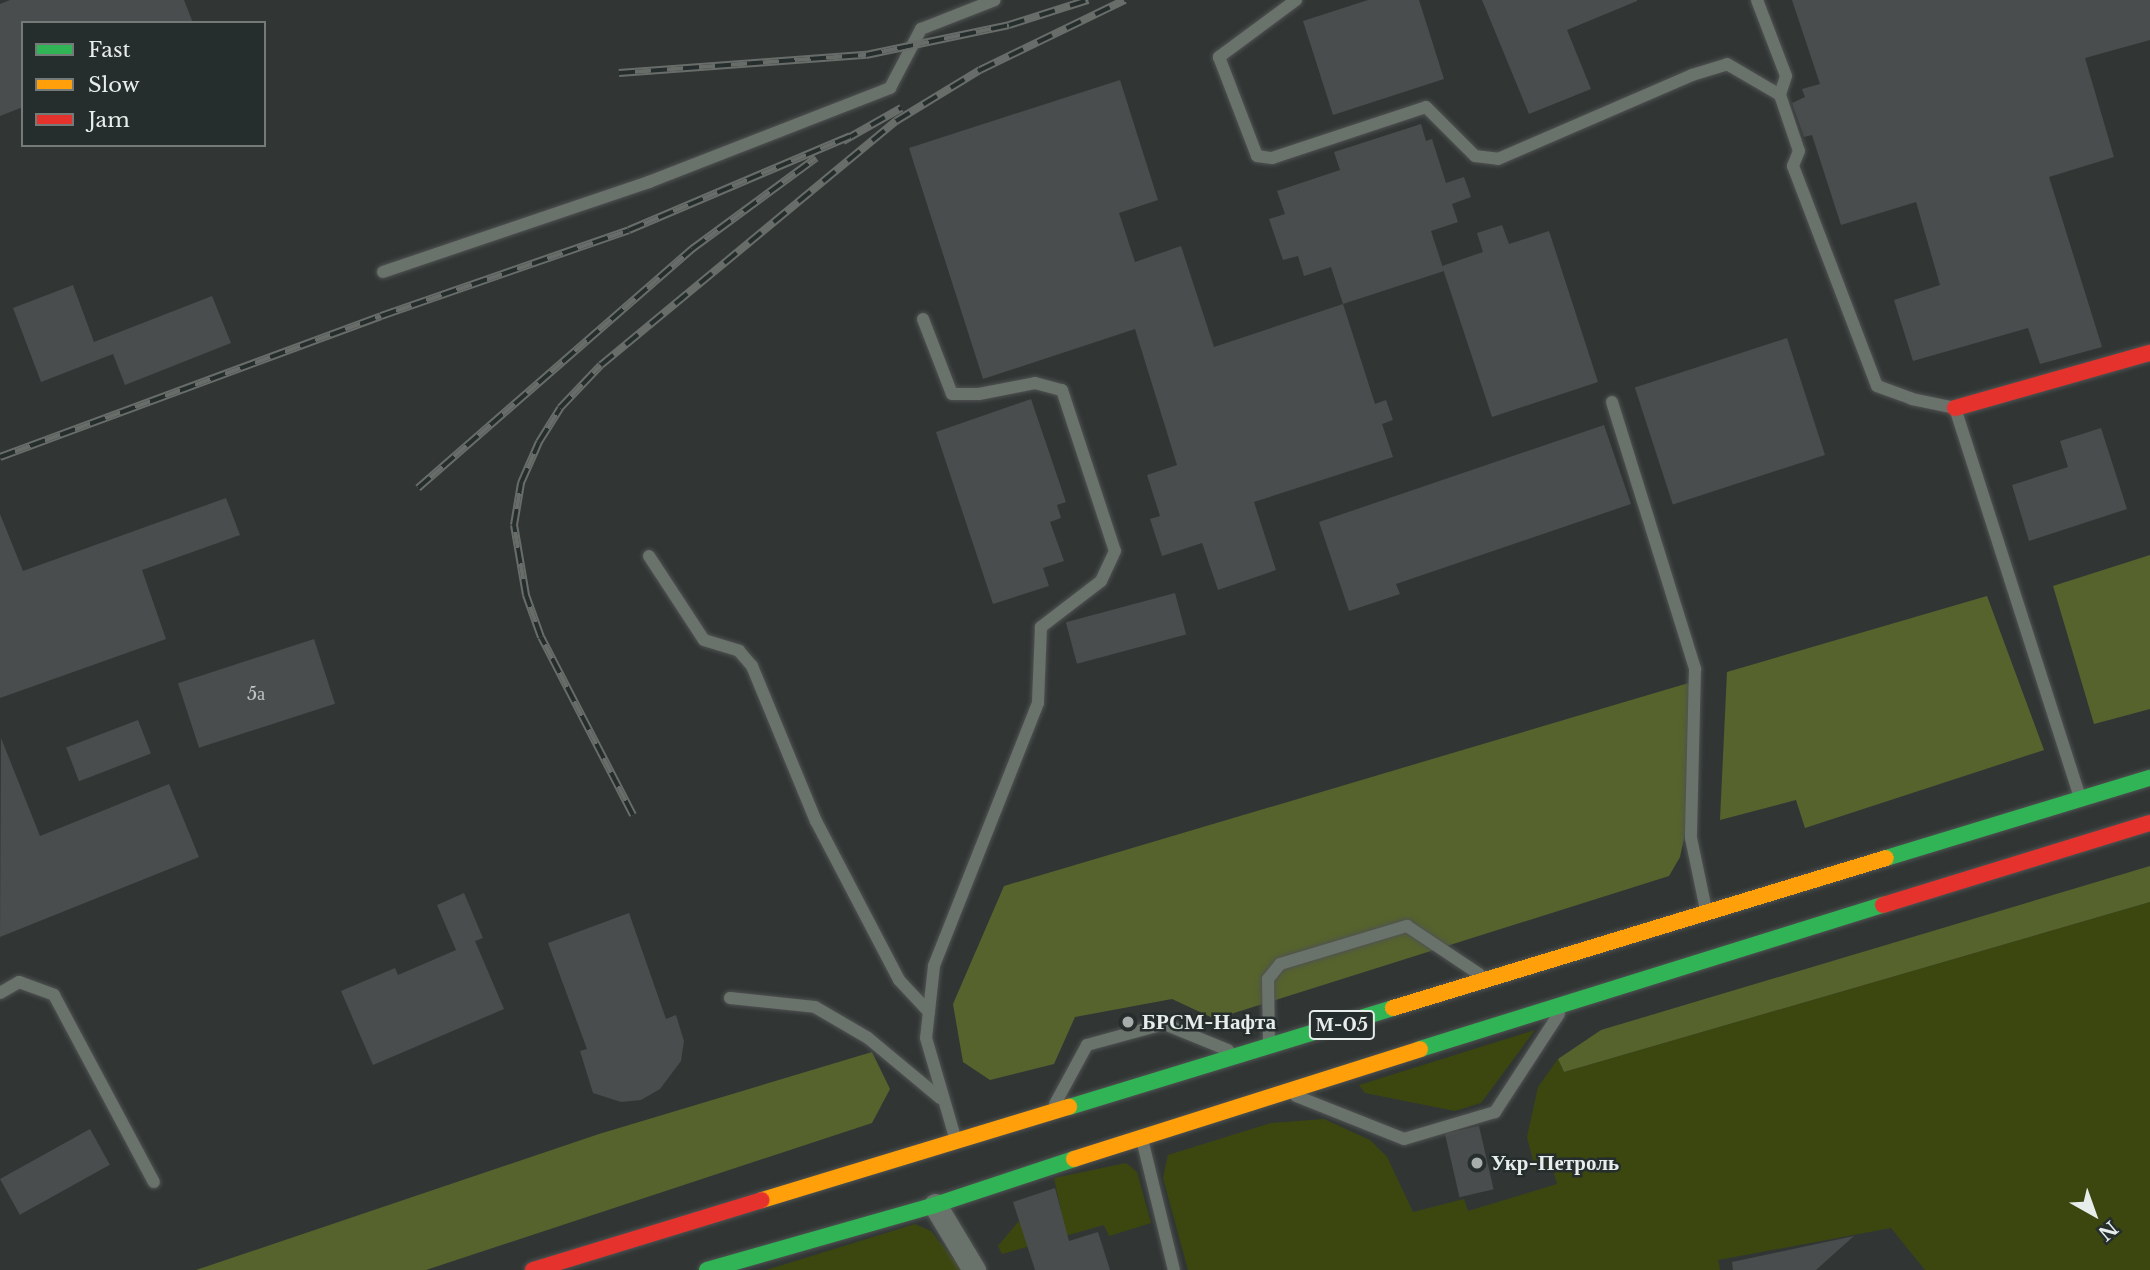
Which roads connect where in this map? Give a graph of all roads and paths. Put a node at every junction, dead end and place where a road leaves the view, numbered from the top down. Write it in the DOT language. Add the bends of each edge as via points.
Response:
graph roads {
  1 [pos="995,0"];
  2 [pos="1296,0"];
  3 [pos="1757,0"];
  4 [pos="1780,95"];
  5 [pos="383,272"];
  6 [pos="923,319"];
  7 [pos="2150,353"];
  8 [pos="1612,402"];
  9 [pos="1955,408"];
  10 [pos="649,556"];
  11 [pos="2150,778"];
  12 [pos="2081,800"];
  13 [pos="2150,823"];
  14 [pos="1707,914"];
  15 [pos="1488,981"];
  16 [pos="0,993"];
  17 [pos="730,998"];
  18 [pos="1566,1002"];
  19 [pos="929,1012"];
  20 [pos="1269,1047"];
  21 [pos="1241,1056"];
  22 [pos="1283,1091"];
  23 [pos="940,1098"];
  24 [pos="1048,1116"];
  25 [pos="1141,1135"];
  26 [pos="958,1144"];
  27 [pos="155,1182"];
  28 [pos="935,1205"];
  29 [pos="533,1270"];
  30 [pos="707,1270"];
  31 [pos="974,1270"];
  32 [pos="1174,1270"];
  1 -- 5 [label="lane" via="921,29 890,88 649,182"];
  2 -- 4 [label="lane" via="1219,57 1257,156 1272,158 1426,107 1475,156 1498,159 1727,64"];
  3 -- 4 [label="lane" via="1786,75"];
  4 -- 9 [label="lane" via="1799,151 1793,166 1877,386"];
  6 -- 19 [label="lane" via="952,394 979,394 1035,383 1062,390 1115,551 1101,581 1041,627 1038,703 934,966"];
  7 -- 9 [label="main road"];
  8 -- 14 [label="lane" via="1695,669 1691,838"];
  9 -- 12 [label="lane"];
  10 -- 19 [label="lane" via="705,640 739,651 752,666 816,821 899,980"];
  11 -- 12 [label="main road, М-05"];
  12 -- 14 [label="main road, М-05"];
  13 -- 18 [label="main road, М-05"];
  14 -- 15 [label="main road, М-05"];
  15 -- 20 [label="main road, М-05"];
  15 -- 20 [label="lane" via="1416,930 1396,928 1273,970 1268,979"];
  16 -- 27 [label="lane" via="19,982 54,995"];
  17 -- 23 [label="lane" via="815,1007 868,1038"];
  18 -- 22 [label="main road, М-05"];
  18 -- 22 [label="lane" via="1495,1112 1404,1139"];
  19 -- 23 [label="lane" via="926,1038"];
  20 -- 21 [label="main road, М-05"];
  21 -- 24 [label="main road, М-05"];
  21 -- 24 [label="lane" via="1164,1024 1087,1045"];
  22 -- 25 [label="main road, М-05"];
  23 -- 26 [label="lane"];
  24 -- 26 [label="main road, М-05"];
  25 -- 28 [label="main road, М-05"];
  25 -- 32 [label="lane"];
  26 -- 29 [label="main road, М-05"];
  28 -- 30 [label="main road, М-05"];
  28 -- 31 [label="street"];
}
